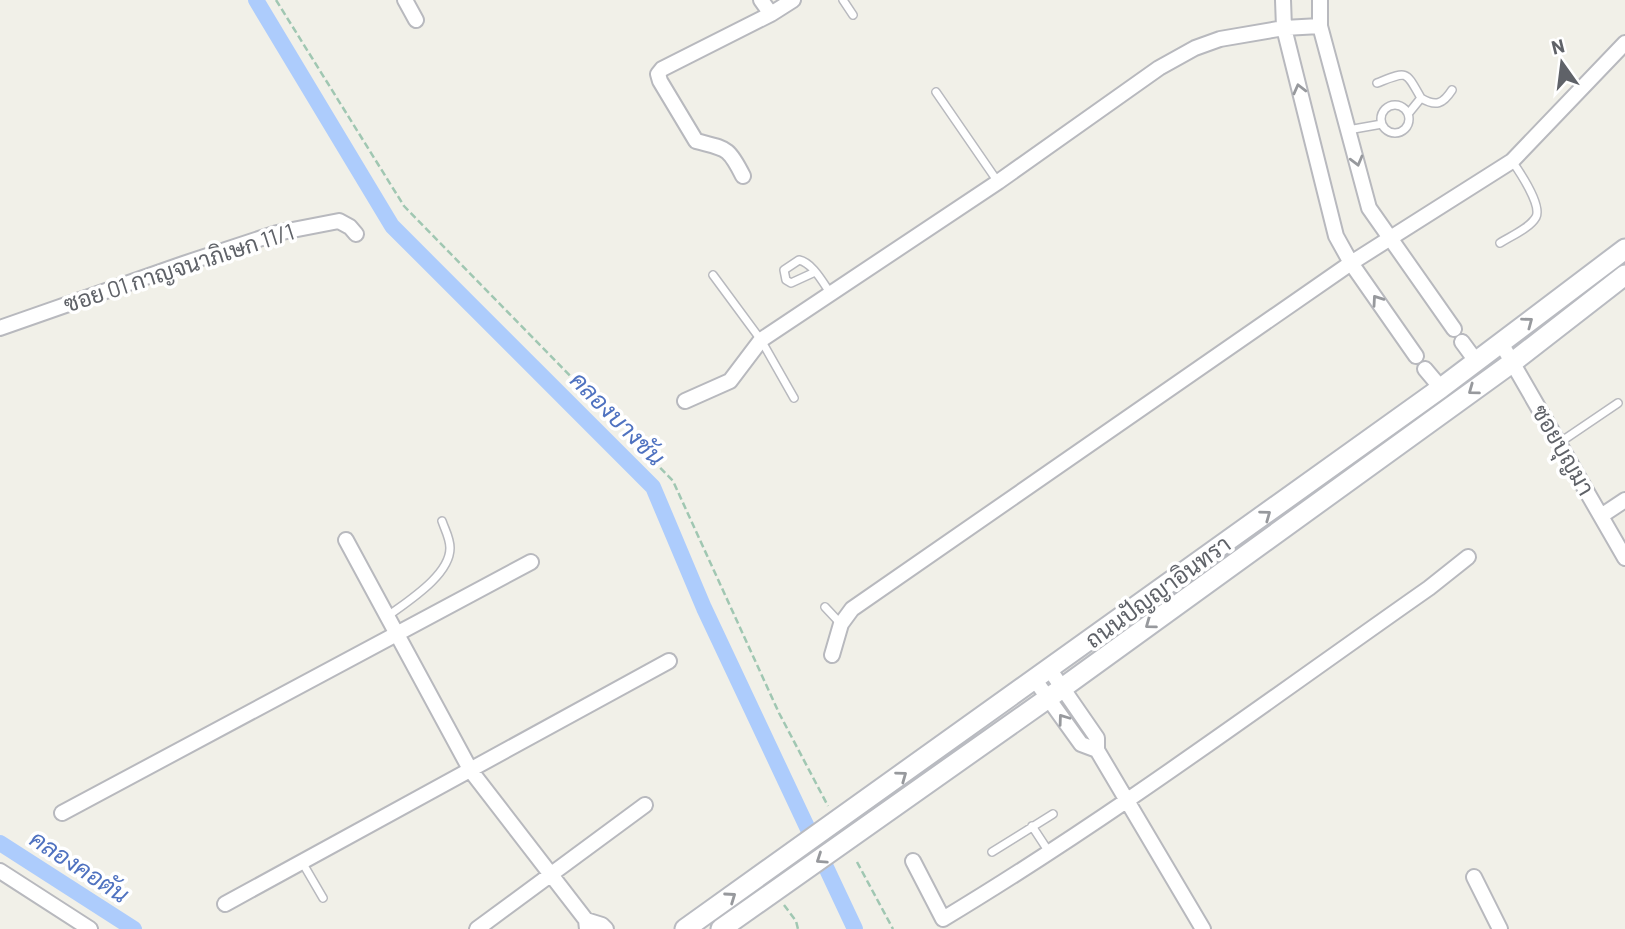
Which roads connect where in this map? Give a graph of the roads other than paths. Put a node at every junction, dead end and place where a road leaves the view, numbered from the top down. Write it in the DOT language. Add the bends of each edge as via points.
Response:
graph roads {
  1 [pos="405,0"];
  2 [pos="761,0"];
  3 [pos="793,0"];
  4 [pos="843,0"];
  5 [pos="1283,0"];
  6 [pos="1320,0"];
  7 [pos="771,14"];
  8 [pos="853,15"];
  9 [pos="416,20"];
  10 [pos="1320,26"];
  11 [pos="1284,28"];
  12 [pos="1625,43"];
  13 [pos="1377,83"];
  14 [pos="1452,90"];
  15 [pos="936,92"];
  16 [pos="1422,98"];
  17 [pos="1408,114"];
  18 [pos="1382,124"];
  19 [pos="1348,130"];
  20 [pos="1512,161"];
  21 [pos="743,176"];
  22 [pos="998,182"];
  23 [pos="356,234"];
  24 [pos="1392,238"];
  25 [pos="1500,243"];
  26 [pos="1625,249"];
  27 [pos="1351,263"];
  28 [pos="815,272"];
  29 [pos="713,275"];
  30 [pos="1625,275"];
  31 [pos="831,294"];
  32 [pos="0,328"];
  33 [pos="1454,329"];
  34 [pos="761,340"];
  35 [pos="1462,342"];
  36 [pos="1501,343"];
  37 [pos="1416,356"];
  38 [pos="1476,361"];
  39 [pos="1513,362"];
  40 [pos="1425,369"];
  41 [pos="1441,388"];
  42 [pos="794,398"];
  43 [pos="685,401"];
  44 [pos="1618,403"];
  45 [pos="1559,443"];
  46 [pos="1625,500"];
  47 [pos="1601,516"];
  48 [pos="442,521"];
  49 [pos="346,540"];
  50 [pos="1468,557"];
  51 [pos="1625,558"];
  52 [pos="531,562"];
  53 [pos="825,607"];
  54 [pos="387,617"];
  55 [pos="841,624"];
  56 [pos="397,634"];
  57 [pos="832,655"];
  58 [pos="669,661"];
  59 [pos="1043,675"];
  60 [pos="1054,693"];
  61 [pos="471,771"];
  62 [pos="1125,800"];
  63 [pos="645,805"];
  64 [pos="62,813"];
  65 [pos="1053,814"];
  66 [pos="1032,827"];
  67 [pos="992,852"];
  68 [pos="1049,852"];
  69 [pos="913,861"];
  70 [pos="302,862"];
  71 [pos="0,872"];
  72 [pos="552,874"];
  73 [pos="1474,877"];
  74 [pos="777,881"];
  75 [pos="323,898"];
  76 [pos="225,904"];
  77 [pos="587,924"];
  78 [pos="946,924"];
  79 [pos="90,929"];
  80 [pos="477,929"];
  81 [pos="606,929"];
  82 [pos="685,929"];
  83 [pos="721,929"];
  84 [pos="1203,929"];
  85 [pos="1500,929"];
  1 -- 9 [label="street"];
  2 -- 7 [label="street"];
  3 -- 7 [label="street"];
  4 -- 8 [label="lane"];
  5 -- 11 [label="street"];
  6 -- 10 [label="street"];
  7 -- 21 [label="street" via="658,74 696,141 723,148"];
  10 -- 11 [label="street"];
  10 -- 19 [label="street"];
  11 -- 22 [label="street" via="1195,48 1159,68"];
  27 -- 11 [label="street, one-way" via="1336,236"];
  12 -- 20 [label="street"];
  13 -- 16 [label="lane" via="1408,76"];
  14 -- 16 [label="lane" via="1438,103"];
  15 -- 22 [label="lane"];
  16 -- 17 [label="lane"];
  17 -- 18 [label="lane" via="1401,106 1390,106 1382,113"];
  17 -- 18 [label="lane" via="1408,125 1400,132 1389,132"];
  18 -- 19 [label="lane"];
  19 -- 24 [label="street, one-way" via="1369,208"];
  20 -- 24 [label="street"];
  20 -- 25 [label="lane" via="1526,181 1536,217"];
  22 -- 31 [label="street"];
  23 -- 32 [label="street, ซอย 01 กาญจนาภิเษก 11/1" via="339,221 277,233"];
  24 -- 27 [label="street"];
  24 -- 33 [label="street"];
  36 -- 26 [label="main road, ถนนปัญญาอินทรา, one-way"];
  37 -- 27 [label="street, one-way"];
  27 -- 55 [label="street" via="852,609"];
  28 -- 31 [label="lane"];
  29 -- 34 [label="lane"];
  30 -- 39 [label="main road, ถนนปัญญาอินทรา"];
  31 -- 34 [label="street"];
  34 -- 42 [label="lane"];
  34 -- 43 [label="street" via="730,381"];
  35 -- 38 [label="street"];
  36 -- 38 [label="main road, ถนนปัญญาอินทรา"];
  36 -- 39 [label="street, ซอยบุญมา"];
  38 -- 41 [label="main road, ถนนปัญญาอินทรา"];
  39 -- 45 [label="street, ซอยบุญมา"];
  39 -- 60 [label="main road, ถนนปัญญาอินทรา, one-way"];
  40 -- 41 [label="street"];
  59 -- 41 [label="main road, ถนนปัญญาอินทรา, one-way"];
  44 -- 45 [label="lane"];
  45 -- 47 [label="street, ซอยบุญมา"];
  46 -- 47 [label="street"];
  47 -- 51 [label="street, ซอยบุญมา"];
  48 -- 54 [label="lane" via="450,551 438,576"];
  49 -- 54 [label="street"];
  50 -- 62 [label="street"];
  52 -- 56 [label="street"];
  53 -- 55 [label="lane"];
  54 -- 56 [label="street"];
  55 -- 57 [label="street"];
  56 -- 61 [label="street"];
  56 -- 64 [label="street"];
  58 -- 61 [label="street"];
  59 -- 60 [label="street"];
  74 -- 59 [label="main road, ถนนปัญญาอินทรา, one-way" via="847,816"];
  60 -- 62 [label="street" via="1097,738 1097,750"];
  60 -- 74 [label="main road, ถนนปัญญาอินทรา, one-way" via="860,832"];
  61 -- 70 [label="street"];
  61 -- 72 [label="street"];
  62 -- 68 [label="street"];
  62 -- 84 [label="street"];
  63 -- 72 [label="street"];
  65 -- 66 [label="lane"];
  66 -- 67 [label="lane"];
  66 -- 68 [label="lane"];
  68 -- 78 [label="street"];
  69 -- 78 [label="street"];
  70 -- 75 [label="lane"];
  70 -- 76 [label="street"];
  71 -- 79 [label="street"];
  72 -- 77 [label="street"];
  72 -- 80 [label="street"];
  73 -- 85 [label="street"];
  82 -- 74 [label="main road, ถนนปัญญาอินทรา, one-way"];
  74 -- 83 [label="main road, ถนนปัญญาอินทรา"];
  77 -- 81 [label="street"];
}
